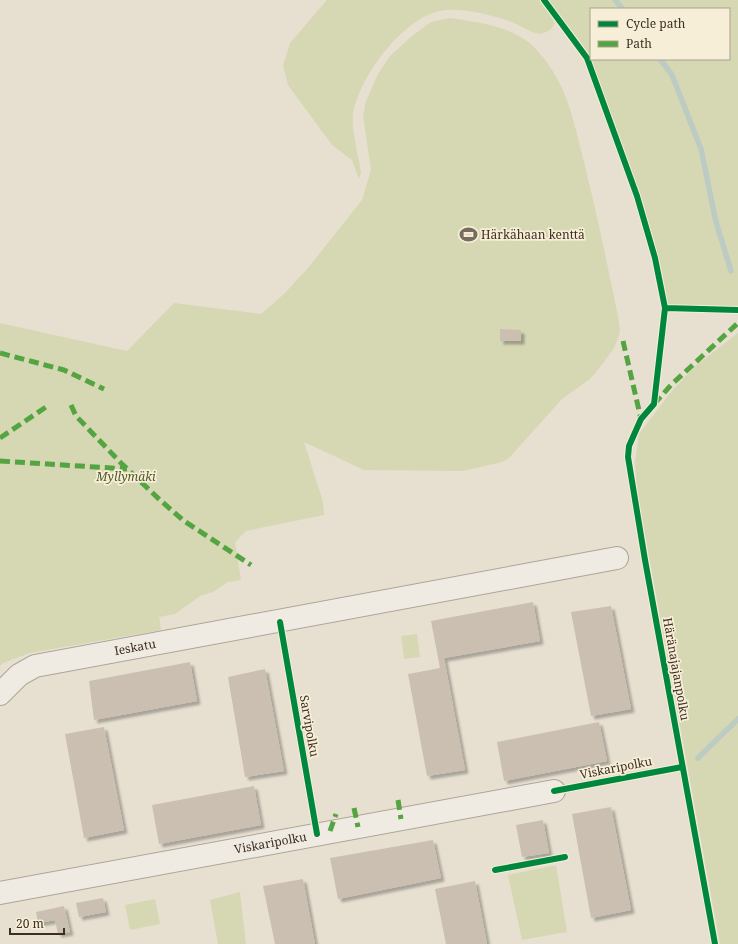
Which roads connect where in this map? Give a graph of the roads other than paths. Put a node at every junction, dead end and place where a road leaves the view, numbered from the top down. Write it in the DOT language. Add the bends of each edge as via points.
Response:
graph roads {
  1 [pos="617,558"];
  2 [pos="0,694"];
  3 [pos="554,792"];
  4 [pos="0,893"];
  1 -- 2 [label="street, Ieskatu" via="35,666 19,675"];
  3 -- 4 [label="street, Viskaripolku"];
}
